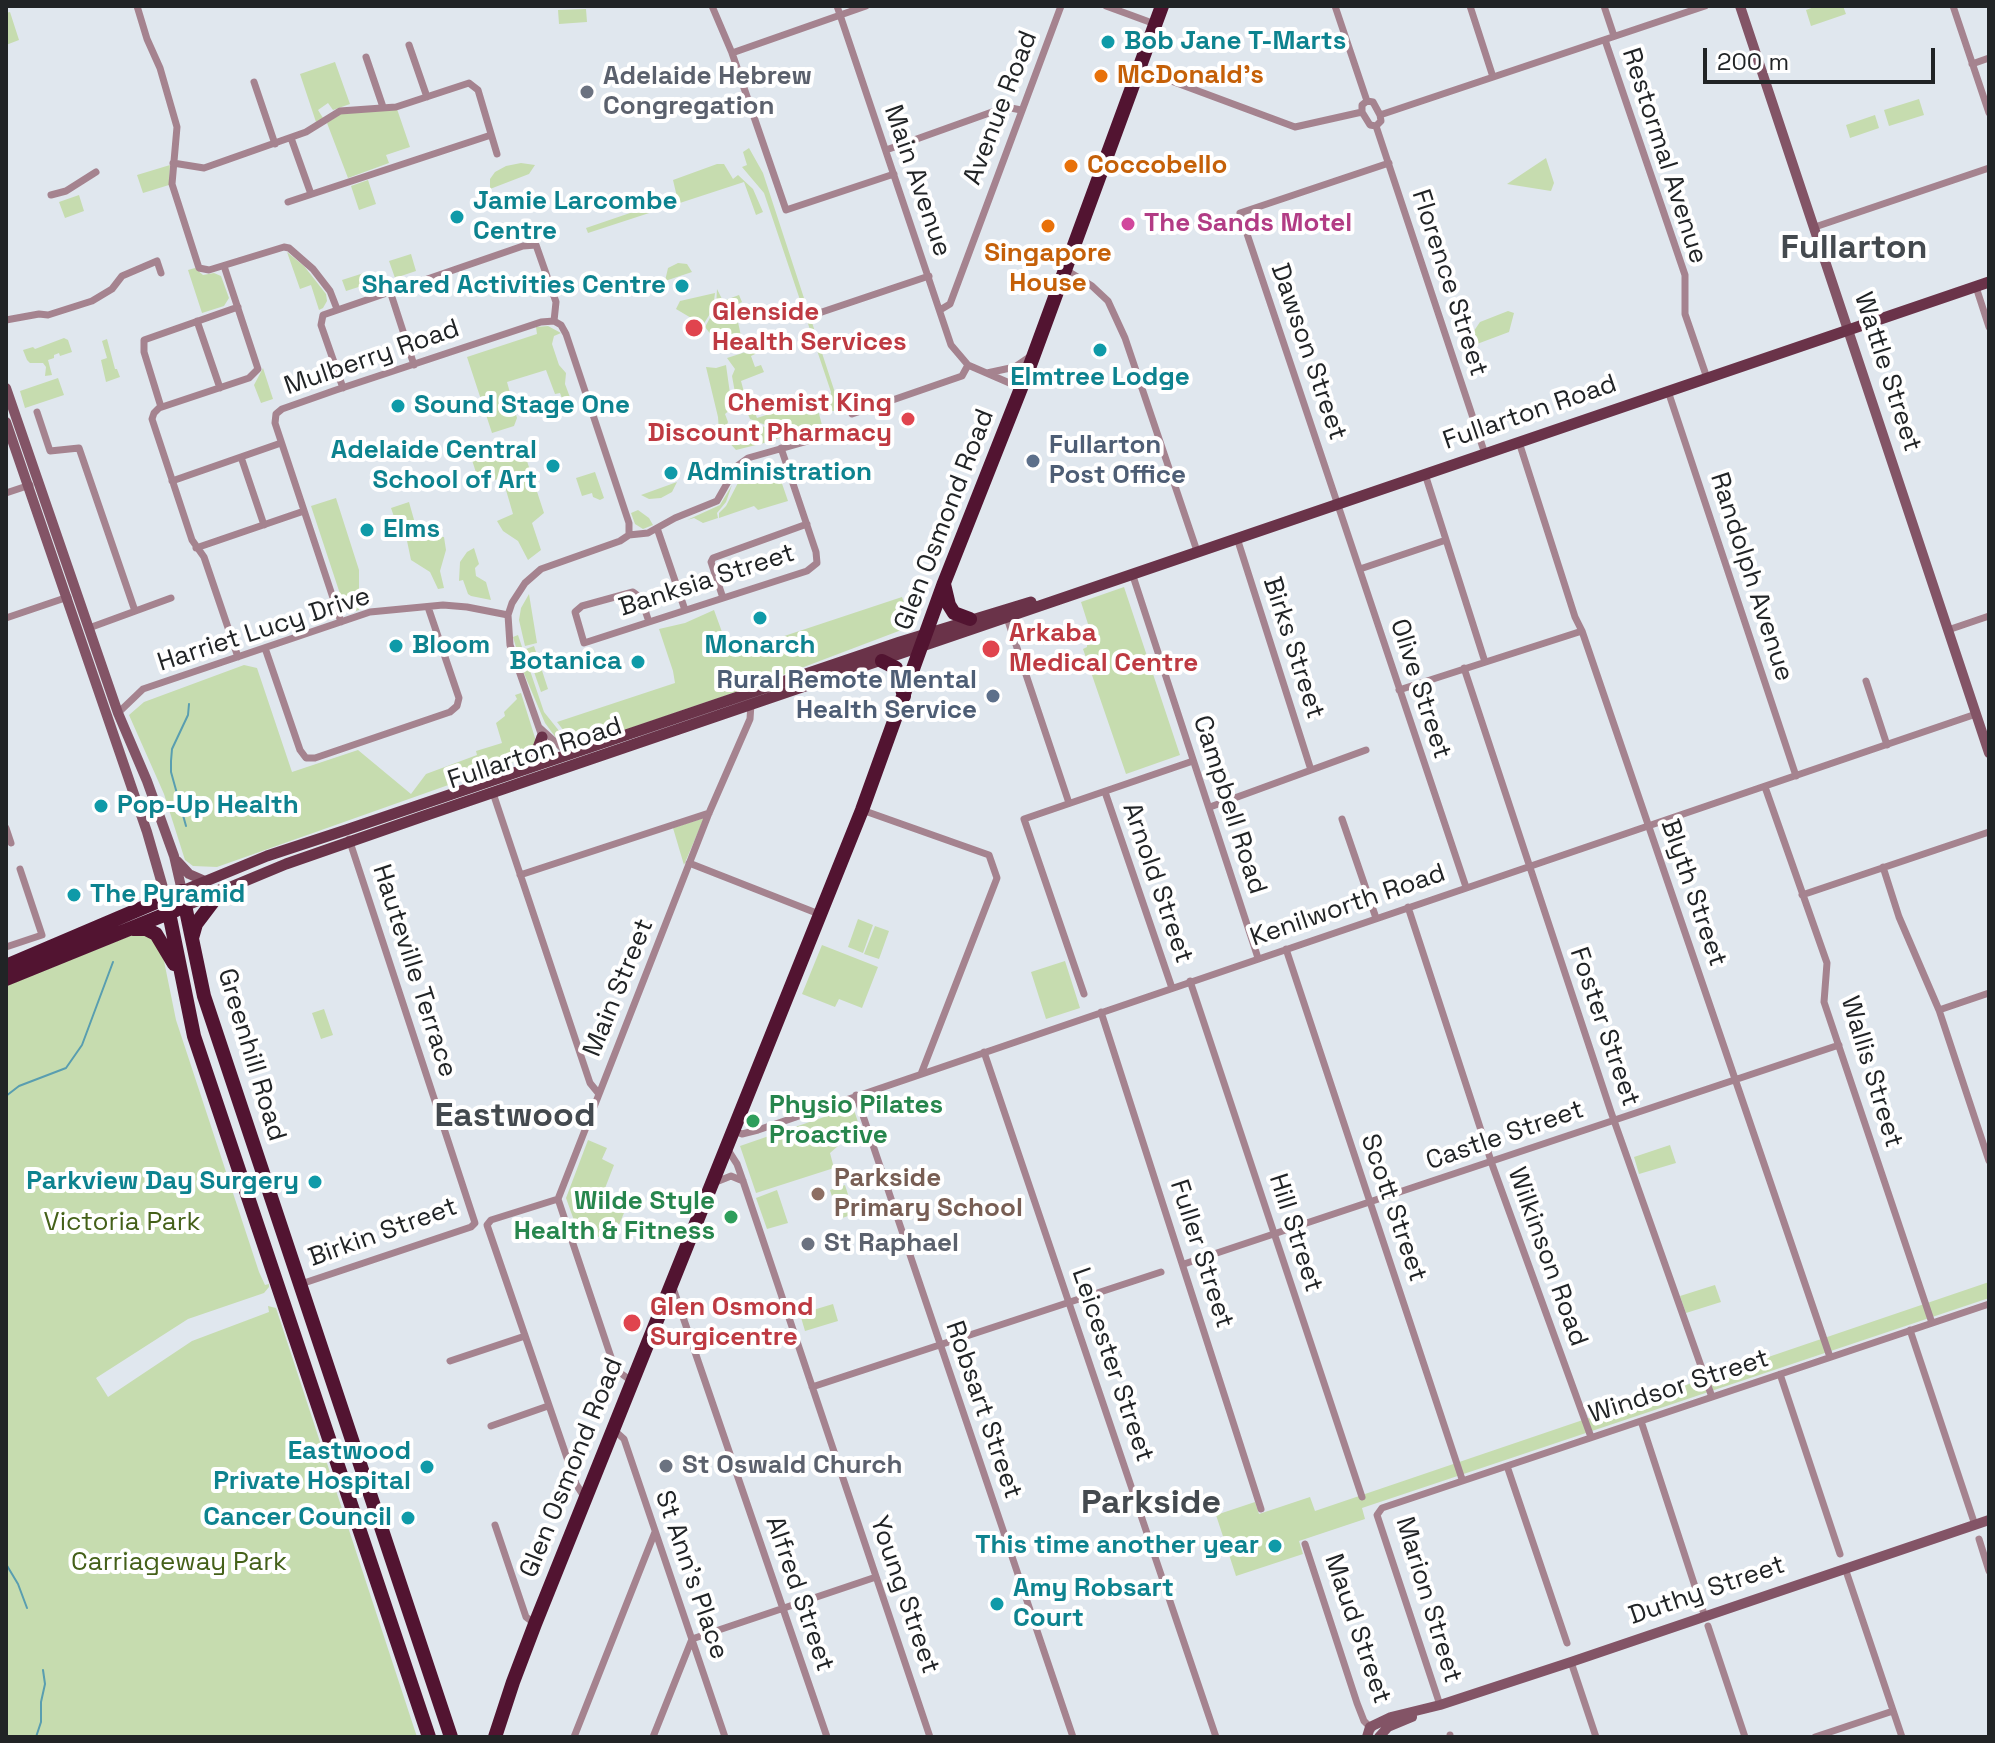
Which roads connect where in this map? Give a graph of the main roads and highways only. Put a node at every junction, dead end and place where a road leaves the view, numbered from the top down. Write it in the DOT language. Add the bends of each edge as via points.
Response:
graph roads {
  1 [pos="1162,6"];
  2 [pos="1989,282"];
  3 [pos="944,583"];
  4 [pos="1086,589"];
  5 [pos="970,619"];
  6 [pos="925,640"];
  7 [pos="882,661"];
  8 [pos="904,696"];
  9 [pos="749,699"];
  10 [pos="540,732"];
  11 [pos="552,766"];
  12 [pos="526,769"];
  13 [pos="221,891"];
  14 [pos="183,899"];
  15 [pos="167,906"];
  16 [pos="133,929"];
  17 [pos="192,938"];
  18 [pos="6,966"];
  19 [pos="181,977"];
  20 [pos="6,979"];
  21 [pos="513,1682"];
  22 [pos="429,1737"];
  23 [pos="451,1737"];
  24 [pos="485,1737"];
  25 [pos="495,1737"];
  1 -- 3 [label="highway, Glen Osmond Road"];
  2 -- 4 [label="main road, Fullarton Road"];
  3 -- 5 [label="highway" via="954,613"];
  3 -- 6 [label="highway, Glen Osmond Road"];
  4 -- 5 [label="main road, Fullarton Road"];
  4 -- 6 [label="main road, Fullarton Road"];
  5 -- 6 [label="main road, Fullarton Road"];
  6 -- 7 [label="main road, Fullarton Road"];
  6 -- 8 [label="highway, Glen Osmond Road"];
  6 -- 9 [label="main road, Fullarton Road"];
  7 -- 8 [label="highway" via="896,668"];
  7 -- 9 [label="main road, Fullarton Road"];
  8 -- 21 [label="highway, Glen Osmond Road"];
  9 -- 11 [label="main road, Fullarton Road"];
  9 -- 11 [label="main road, Fullarton Road" via="578,752"];
  10 -- 12 [label="main road"];
  11 -- 12 [label="main road, Fullarton Road"];
  11 -- 13 [label="main road, Fullarton Road" via="493,793"];
  12 -- 14 [label="main road, Fullarton Road" via="205,881"];
  13 -- 14 [label="main road, Fullarton Road"];
  13 -- 17 [label="highway"];
  14 -- 15 [label="highway, Fullarton Road"];
  14 -- 17 [label="highway, Greenhill Road"];
  15 -- 16 [label="highway, Fullarton Road"];
  15 -- 18 [label="highway, Fullarton Road"];
  15 -- 19 [label="highway, Greenhill Road"];
  16 -- 19 [label="highway" via="146,929 161,939"];
  16 -- 20 [label="highway, Fullarton Road"];
  17 -- 23 [label="highway, Greenhill Road" via="204,996"];
  19 -- 22 [label="highway, Greenhill Road" via="194,1036"];
  21 -- 24 [label="highway, Glen Osmond Road"];
  21 -- 25 [label="highway, Glen Osmond Road"];
}
